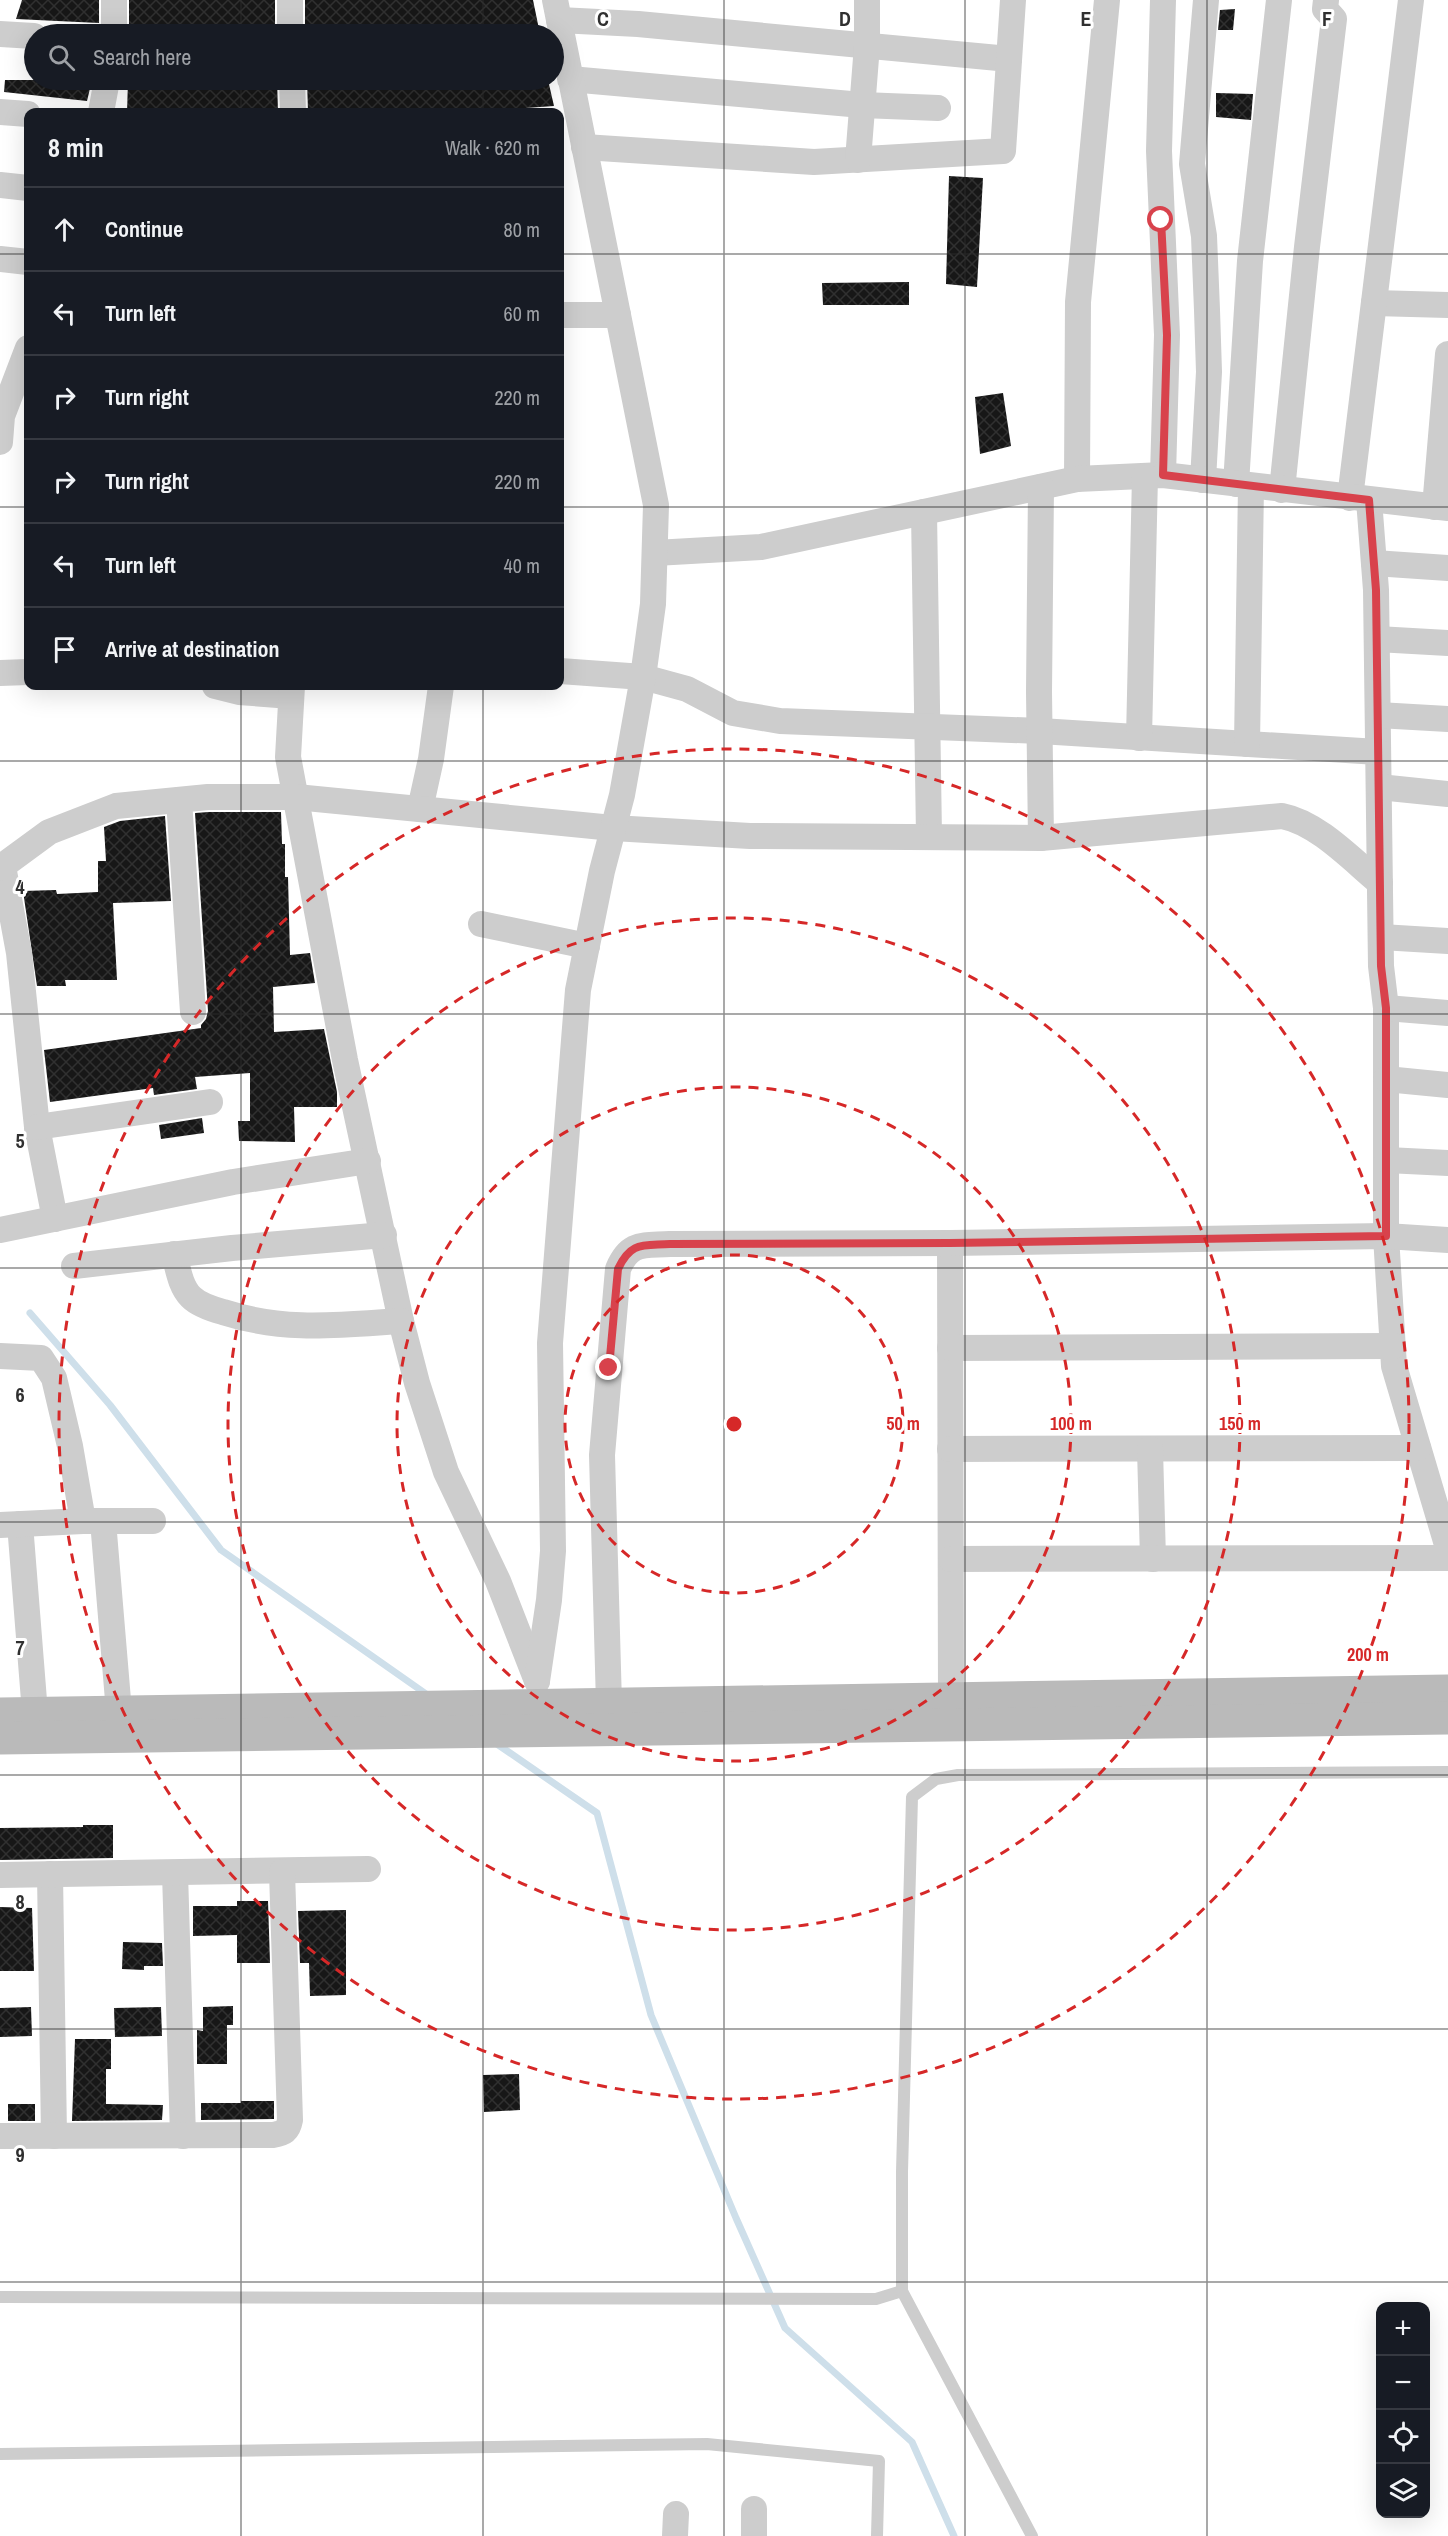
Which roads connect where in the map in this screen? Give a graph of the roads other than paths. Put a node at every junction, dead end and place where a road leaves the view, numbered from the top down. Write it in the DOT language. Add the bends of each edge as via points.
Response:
graph roads {
  1 [pos="114,0"];
  2 [pos="290,0"];
  3 [pos="867,0"];
  4 [pos="1013,0"];
  5 [pos="1107,0"];
  6 [pos="1163,0"];
  7 [pos="1206,0"];
  8 [pos="1279,0"];
  9 [pos="1326,0"];
  10 [pos="1412,0"];
  11 [pos="557,10"];
  12 [pos="114,24"];
  13 [pos="291,24"];
  14 [pos="0,34"];
  15 [pos="24,35"];
  16 [pos="867,45"];
  17 [pos="564,48"];
  18 [pos="1009,58"];
  19 [pos="570,80"];
  20 [pos="105,90"];
  21 [pos="292,90"];
  22 [pos="862,105"];
  23 [pos="102,108"];
  24 [pos="293,108"];
  25 [pos="938,108"];
  26 [pos="0,112"];
  27 [pos="24,114"];
  28 [pos="584,147"];
  29 [pos="858,160"];
  30 [pos="0,185"];
  31 [pos="24,188"];
  32 [pos="0,259"];
  33 [pos="24,262"];
  34 [pos="1374,303"];
  35 [pos="1448,305"];
  36 [pos="564,315"];
  37 [pos="618,315"];
  38 [pos="1448,354"];
  39 [pos="24,358"];
  40 [pos="1,416"];
  41 [pos="0,442"];
  42 [pos="1154,475"];
  43 [pos="1077,479"];
  44 [pos="1203,480"];
  45 [pos="1244,485"];
  46 [pos="1041,487"];
  47 [pos="1282,490"];
  48 [pos="1359,499"];
  49 [pos="1442,508"];
  50 [pos="924,512"];
  51 [pos="655,553"];
  52 [pos="1374,563"];
  53 [pos="1448,568"];
  54 [pos="1377,639"];
  55 [pos="1448,643"];
  56 [pos="564,671"];
  57 [pos="24,672"];
  58 [pos="0,673"];
  59 [pos="643,677"];
  60 [pos="231,690"];
  61 [pos="440,690"];
  62 [pos="292,691"];
  63 [pos="1378,715"];
  64 [pos="1448,719"];
  65 [pos="927,727"];
  66 [pos="1040,731"];
  67 [pos="1139,738"];
  68 [pos="1247,744"];
  69 [pos="1378,753"];
  70 [pos="1379,787"];
  71 [pos="1448,794"];
  72 [pos="296,796"];
  73 [pos="179,800"];
  74 [pos="420,808"];
  75 [pos="613,828"];
  76 [pos="929,836"];
  77 [pos="1041,838"];
  78 [pos="1,867"];
  79 [pos="1380,883"];
  80 [pos="481,924"];
  81 [pos="1381,937"];
  82 [pos="1448,941"];
  83 [pos="587,946"];
  84 [pos="1386,1008"];
  85 [pos="194,1012"];
  86 [pos="1448,1013"];
  87 [pos="1386,1079"];
  88 [pos="1448,1085"];
  89 [pos="210,1102"];
  90 [pos="37,1127"];
  91 [pos="1387,1160"];
  92 [pos="368,1161"];
  93 [pos="1448,1163"];
  94 [pos="55,1219"];
  95 [pos="0,1230"];
  96 [pos="384,1235"];
  97 [pos="1386,1236"];
  98 [pos="1448,1240"];
  99 [pos="950,1243"];
  100 [pos="174,1254"];
  101 [pos="74,1266"];
  102 [pos="401,1321"];
  103 [pos="1393,1346"];
  104 [pos="950,1348"];
  105 [pos="0,1356"];
  106 [pos="1419,1448"];
  107 [pos="950,1449"];
  108 [pos="1150,1449"];
  109 [pos="93,1521"];
  110 [pos="153,1521"];
  111 [pos="10,1525"];
  112 [pos="1448,1548"];
  113 [pos="1448,1558"];
  114 [pos="951,1559"];
  115 [pos="1153,1559"];
  116 [pos="1448,1691"];
  117 [pos="951,1700"];
  118 [pos="609,1704"];
  119 [pos="534,1710"];
  120 [pos="118,1712"];
  121 [pos="35,1713"];
  122 [pos="0,1714"];
  123 [pos="1448,1718"];
  124 [pos="429,1719"];
  125 [pos="0,1738"];
  126 [pos="1448,1772"];
  127 [pos="368,1869"];
  128 [pos="282,1872"];
  129 [pos="175,1873"];
  130 [pos="50,1874"];
  131 [pos="0,1875"];
  132 [pos="0,2136"];
  133 [pos="54,2136"];
  134 [pos="183,2136"];
  135 [pos="902,2291"];
  136 [pos="0,2297"];
  137 [pos="0,2454"];
  138 [pos="754,2509"];
  139 [pos="754,2536"];
  140 [pos="877,2536"];
  141 [pos="1032,2536"];
  1 -- 12 [label="street"];
  2 -- 13 [label="street"];
  3 -- 16 [label="street"];
  4 -- 18 [label="street"];
  5 -- 43 [label="street" via="1077,302"];
  6 -- 42 [label="street" via="1159,151 1167,335"];
  7 -- 44 [label="street" via="1192,164 1204,236 1207,310 1209,372"];
  8 -- 45 [label="street" via="1250,261"];
  9 -- 47 [label="street" via="1325,9 1334,19"];
  10 -- 34 [label="street"];
  11 -- 16 [label="street" via="638,24"];
  14 -- 15 [label="street"];
  16 -- 18 [label="street"];
  16 -- 22 [label="street"];
  17 -- 19 [label="street"];
  18 -- 29 [label="street" via="1003,151"];
  19 -- 22 [label="street"];
  19 -- 28 [label="street"];
  20 -- 23 [label="street"];
  21 -- 24 [label="street"];
  22 -- 25 [label="street"];
  22 -- 29 [label="street"];
  26 -- 27 [label="street"];
  28 -- 29 [label="street" via="814,162"];
  28 -- 37 [label="street"];
  30 -- 31 [label="street"];
  32 -- 33 [label="street"];
  34 -- 35 [label="street"];
  34 -- 48 [label="street"];
  36 -- 37 [label="street"];
  37 -- 51 [label="street" via="656,505"];
  38 -- 49 [label="street"];
  39 -- 40 [label="street"];
  40 -- 41 [label="street"];
  42 -- 43 [label="street"];
  42 -- 44 [label="street"];
  42 -- 67 [label="street"];
  43 -- 46 [label="street"];
  44 -- 45 [label="street"];
  45 -- 47 [label="street"];
  45 -- 68 [label="street"];
  46 -- 50 [label="street"];
  46 -- 66 [label="street"];
  47 -- 48 [label="street"];
  48 -- 49 [label="street"];
  48 -- 52 [label="street"];
  50 -- 51 [label="street" via="760,547"];
  50 -- 65 [label="street"];
  51 -- 59 [label="street"];
  52 -- 53 [label="street"];
  52 -- 54 [label="street"];
  54 -- 55 [label="street"];
  54 -- 63 [label="street"];
  56 -- 59 [label="street"];
  57 -- 58 [label="street"];
  59 -- 65 [label="street" via="687,689 733,713 780,721"];
  59 -- 75 [label="street"];
  60 -- 62 [label="street"];
  61 -- 74 [label="street"];
  62 -- 72 [label="street" via="288,757"];
  63 -- 64 [label="street"];
  63 -- 69 [label="street"];
  65 -- 66 [label="street"];
  65 -- 76 [label="street"];
  66 -- 67 [label="street"];
  66 -- 77 [label="street"];
  67 -- 68 [label="street"];
  68 -- 69 [label="street"];
  69 -- 70 [label="street"];
  70 -- 71 [label="street"];
  70 -- 79 [label="street"];
  72 -- 73 [label="street"];
  72 -- 74 [label="street"];
  72 -- 92 [label="street" via="345,1060"];
  73 -- 78 [label="street" via="116,806 49,832"];
  73 -- 85 [label="street"];
  74 -- 75 [label="street"];
  75 -- 76 [label="street" via="750,836"];
  75 -- 83 [label="street"];
  76 -- 77 [label="street"];
  77 -- 79 [label="street" via="1282,816 1311,826"];
  78 -- 90 [label="street" via="19,953"];
  79 -- 81 [label="street"];
  80 -- 83 [label="street"];
  81 -- 82 [label="street"];
  81 -- 84 [label="street"];
  83 -- 119 [label="street" via="578,990 550,1343 553,1551"];
  84 -- 86 [label="street"];
  84 -- 87 [label="street"];
  87 -- 88 [label="street"];
  87 -- 91 [label="street"];
  89 -- 90 [label="street"];
  90 -- 94 [label="street"];
  91 -- 93 [label="street"];
  91 -- 97 [label="street"];
  92 -- 94 [label="street" via="233,1182"];
  92 -- 96 [label="street"];
  94 -- 95 [label="street"];
  96 -- 100 [label="street"];
  96 -- 102 [label="street"];
  97 -- 98 [label="street"];
  97 -- 99 [label="street"];
  97 -- 103 [label="street"];
  99 -- 104 [label="street"];
  99 -- 118 [label="street" via="670,1244 634,1246 625,1254 618,1269 602,1455"];
  100 -- 101 [label="street"];
  100 -- 102 [label="street" via="183,1286 191,1297 206,1307 238,1317 303,1327"];
  102 -- 119 [label="street" via="446,1472 498,1581"];
  103 -- 104 [label="street"];
  103 -- 106 [label="street" via="1394,1366"];
  104 -- 107 [label="street"];
  105 -- 109 [label="street" via="41,1358 54,1378"];
  106 -- 108 [label="street"];
  106 -- 112 [label="street"];
  107 -- 108 [label="street"];
  107 -- 114 [label="street"];
  108 -- 115 [label="street"];
  109 -- 110 [label="street"];
  109 -- 111 [label="street"];
  109 -- 120 [label="street"];
  111 -- 121 [label="street"];
  113 -- 115 [label="street"];
  114 -- 115 [label="street"];
  114 -- 117 [label="street"];
  116 -- 117 [label="street"];
  117 -- 118 [label="street"];
  118 -- 119 [label="street"];
  119 -- 123 [label="street"];
  119 -- 124 [label="street"];
  120 -- 121 [label="street"];
  120 -- 124 [label="street"];
  121 -- 122 [label="street"];
  124 -- 125 [label="street"];
  126 -- 135 [label="lane" via="958,1775 936,1779 912,1797"];
  127 -- 128 [label="street"];
  128 -- 129 [label="street"];
  128 -- 134 [label="street" via="288,2128 273,2135"];
  129 -- 130 [label="street"];
  129 -- 134 [label="street"];
  130 -- 131 [label="street"];
  130 -- 133 [label="street"];
  132 -- 133 [label="street"];
  133 -- 134 [label="street"];
  135 -- 136 [label="lane" via="876,2299"];
  135 -- 141 [label="lane"];
  137 -- 140 [label="lane" via="741,2445 879,2462"];
  138 -- 139 [label="street"];
}
